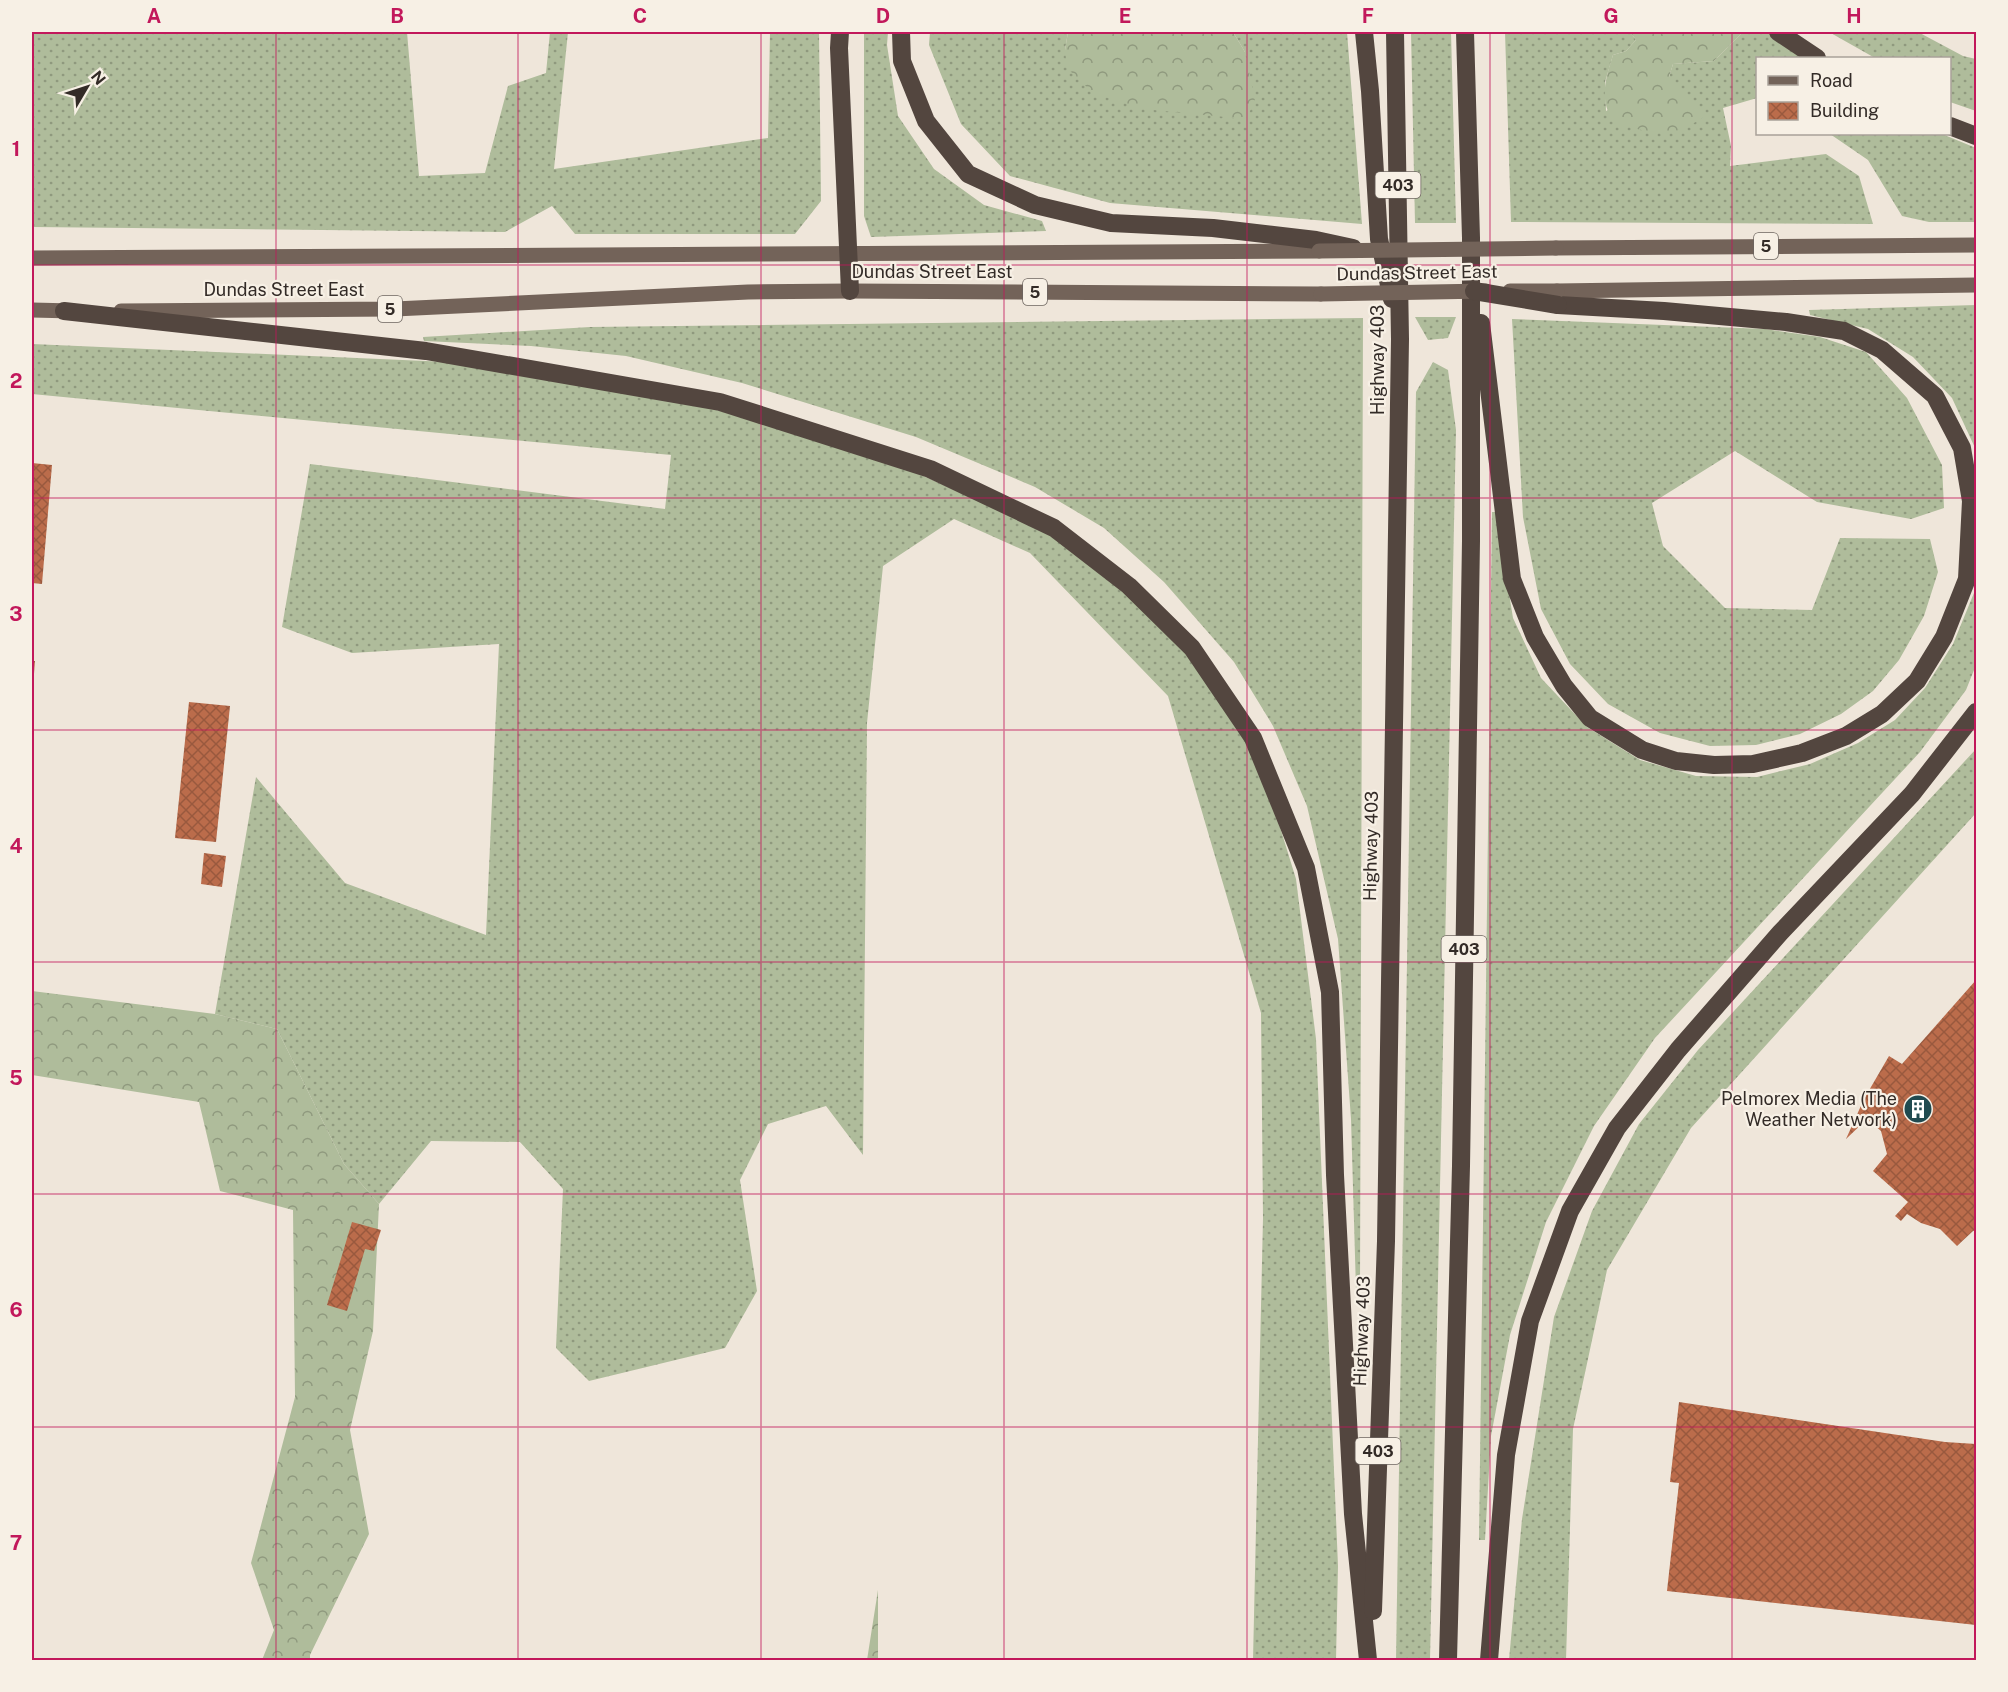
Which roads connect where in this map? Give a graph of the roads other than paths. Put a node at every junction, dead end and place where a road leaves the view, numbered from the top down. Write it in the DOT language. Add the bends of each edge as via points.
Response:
graph roads {
  1 [pos="840,32"];
  2 [pos="901,32"];
  3 [pos="1364,32"];
  4 [pos="1395,32"];
  5 [pos="1466,32"];
  6 [pos="1778,32"];
  7 [pos="1816,57"];
  8 [pos="1951,126"];
  9 [pos="1977,136"];
  10 [pos="1471,238"];
  11 [pos="1977,244"];
  12 [pos="1318,246"];
  13 [pos="1363,251"];
  14 [pos="849,254"];
  15 [pos="32,258"];
  16 [pos="1977,285"];
  17 [pos="850,291"];
  18 [pos="1474,291"];
  19 [pos="1558,298"];
  20 [pos="32,310"];
  21 [pos="64,311"];
  22 [pos="1400,339"];
  23 [pos="1977,712"];
  24 [pos="1370,1660"];
  25 [pos="1448,1660"];
  26 [pos="1489,1660"];
  1 -- 14 [label="highway"];
  2 -- 12 [label="highway" via="902,61 926,121 968,174 1035,205 1112,223 1214,228"];
  3 -- 22 [label="highway" via="1379,239"];
  4 -- 22 [label="highway, Highway 403 / 403"];
  5 -- 10 [label="highway, 403"];
  6 -- 7 [label="highway"];
  8 -- 9 [label="highway"];
  10 -- 19 [label="highway" via="1512,579 1535,637 1564,686 1590,718 1642,750 1676,761 1714,765 1754,764 1803,753 1846,736 1882,714 1917,681 1944,637 1967,579 1971,501 1962,448 1935,396 1882,350 1844,332"];
  10 -- 25 [label="highway, 403" via="1471,541"];
  11 -- 13 [label="main road, Dundas Street East / 5, bridge"];
  12 -- 13 [label="highway, bridge"];
  12 -- 14 [label="main road, Dundas Street East"];
  14 -- 15 [label="main road, Dundas Street East"];
  14 -- 17 [label="highway"];
  16 -- 19 [label="main road"];
  17 -- 18 [label="main road, Dundas Street East / 5, bridge"];
  17 -- 21 [label="main road, Dundas Street East / 5" via="748,292 395,309"];
  18 -- 19 [label="highway, bridge"];
  20 -- 21 [label="main road, Dundas Street East / 5"];
  21 -- 24 [label="highway" via="426,351 720,402 930,469 1054,528 1129,586 1192,648 1253,738 1306,868 1330,992 1335,1175 1353,1514"];
  22 -- 24 [label="highway, Highway 403 / 403" via="1386,1241"];
  23 -- 26 [label="highway" via="1912,795 1780,933 1678,1050 1617,1128 1569,1212 1530,1321 1506,1455"];
}
